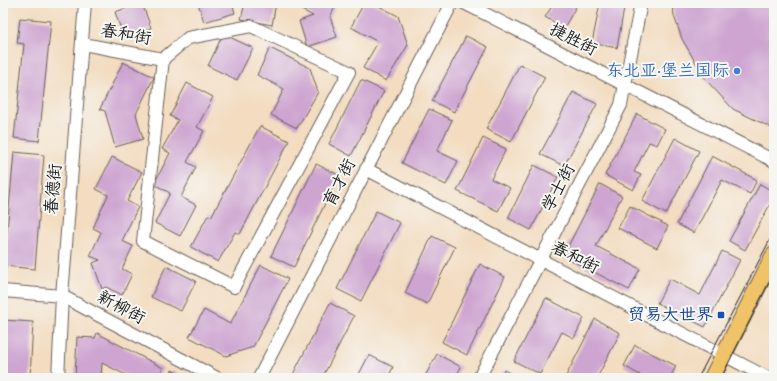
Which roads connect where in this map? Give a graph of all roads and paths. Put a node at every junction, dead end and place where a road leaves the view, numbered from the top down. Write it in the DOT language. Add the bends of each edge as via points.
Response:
graph roads {
  1 [pos="85,3"];
  2 [pos="452,3"];
  3 [pos="464,3"];
  4 [pos="642,3"];
  5 [pos="83,44"];
  6 [pos="164,59"];
  7 [pos="625,85"];
  8 [pos="774,161"];
  9 [pos="366,169"];
  10 [pos="774,255"];
  11 [pos="540,260"];
  12 [pos="3,291"];
  13 [pos="62,296"];
  14 [pos="724,354"];
  15 [pos="58,378"];
  16 [pos="217,378"];
  17 [pos="259,378"];
  18 [pos="479,378"];
  19 [pos="712,378"];
  20 [pos="768,378"];
  1 -- 5 [label="street, 春德街"];
  2 -- 9 [label="street, 育才街"];
  3 -- 7 [label="street, 捷胜街"];
  4 -- 7 [label="street, 学士街"];
  5 -- 6 [label="street, 春和街"];
  5 -- 13 [label="street, 春德街"];
  6 -- 6 [label="street" via="188,38 251,26 349,72 234,286 143,241"];
  7 -- 8 [label="street, 捷胜街"];
  7 -- 11 [label="street, 学士街" via="621,105"];
  9 -- 11 [label="street, 春和街"];
  9 -- 17 [label="street, 育才街"];
  10 -- 14 [label="main road"];
  11 -- 14 [label="street, 春和街"];
  11 -- 18 [label="street, 学士街"];
  12 -- 13 [label="street, 新柳街"];
  13 -- 15 [label="street, 春德街"];
  13 -- 16 [label="street, 新柳街"];
  14 -- 19 [label="main road"];
  14 -- 20 [label="street, 春和街"];
}
